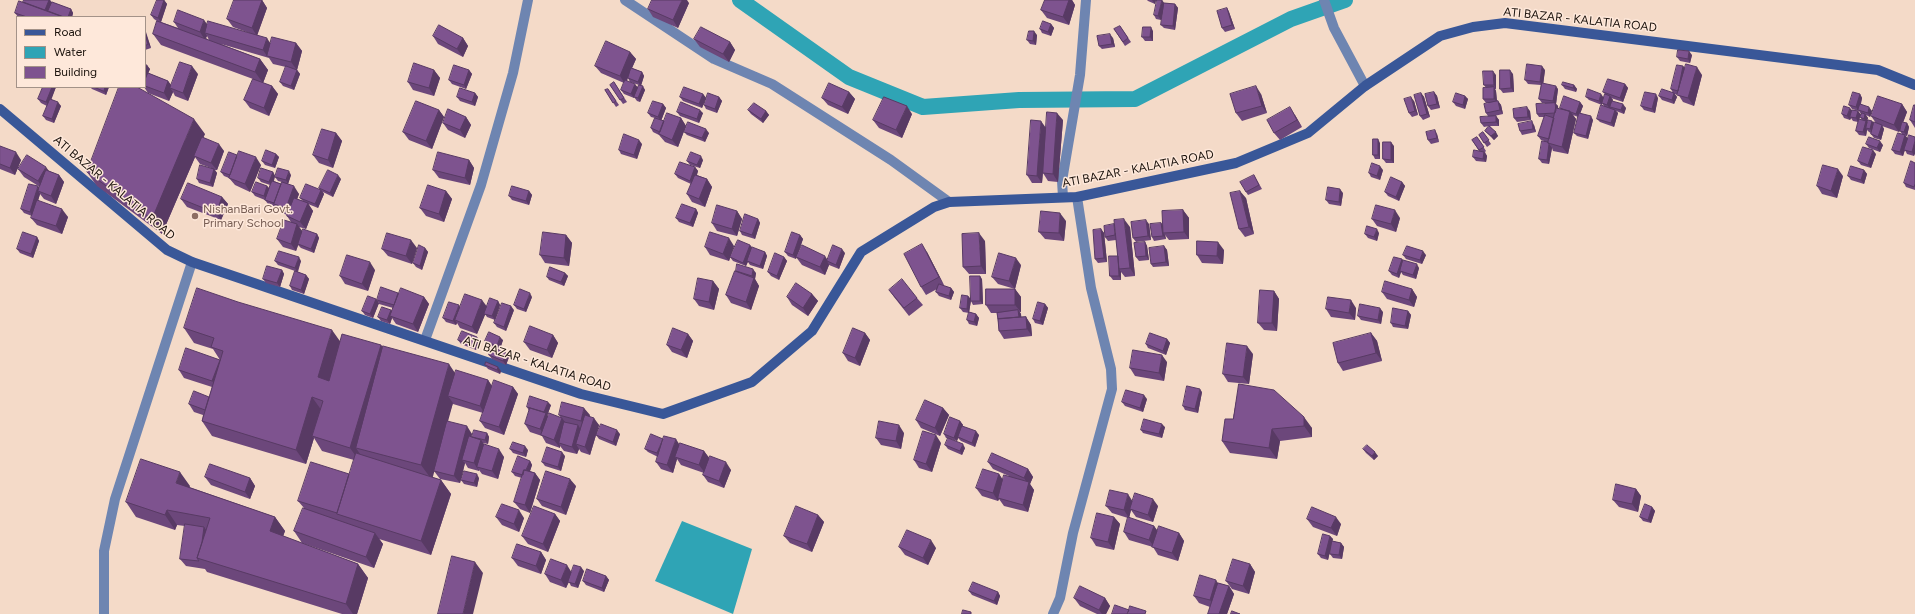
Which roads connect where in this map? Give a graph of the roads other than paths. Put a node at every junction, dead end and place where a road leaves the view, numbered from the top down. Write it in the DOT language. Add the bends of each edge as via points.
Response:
graph roads {
  1 [pos="528,0"];
  2 [pos="625,0"];
  3 [pos="1086,0"];
  4 [pos="1324,0"];
  5 [pos="1915,85"];
  6 [pos="1365,86"];
  7 [pos="0,109"];
  8 [pos="1077,196"];
  9 [pos="1064,197"];
  10 [pos="949,202"];
  11 [pos="192,262"];
  12 [pos="425,340"];
  13 [pos="104,614"];
  14 [pos="1053,614"];
  1 -- 12 [label="street" via="513,73 481,185"];
  2 -- 10 [label="street" via="714,59 772,84 891,160"];
  3 -- 9 [label="street" via="1080,75 1062,181"];
  4 -- 6 [label="street" via="1334,28"];
  5 -- 6 [label="main road, ATI BAZAR - KALATIA ROAD" via="1878,70 1504,23 1473,27 1440,36"];
  6 -- 8 [label="main road, ATI BAZAR - KALATIA ROAD" via="1308,133 1236,163"];
  7 -- 11 [label="main road, ATI BAZAR - KALATIA ROAD" via="167,250"];
  8 -- 9 [label="main road, ATI BAZAR - KALATIA ROAD"];
  8 -- 14 [label="street" via="1091,288 1111,369 1112,389 1073,533 1060,598"];
  9 -- 10 [label="main road, ATI BAZAR - KALATIA ROAD"];
  10 -- 12 [label="main road, ATI BAZAR - KALATIA ROAD" via="934,208 861,252 812,331 752,382 663,414 581,394"];
  11 -- 12 [label="main road, ATI BAZAR - KALATIA ROAD"];
  11 -- 13 [label="street" via="115,499 104,551"];
}
